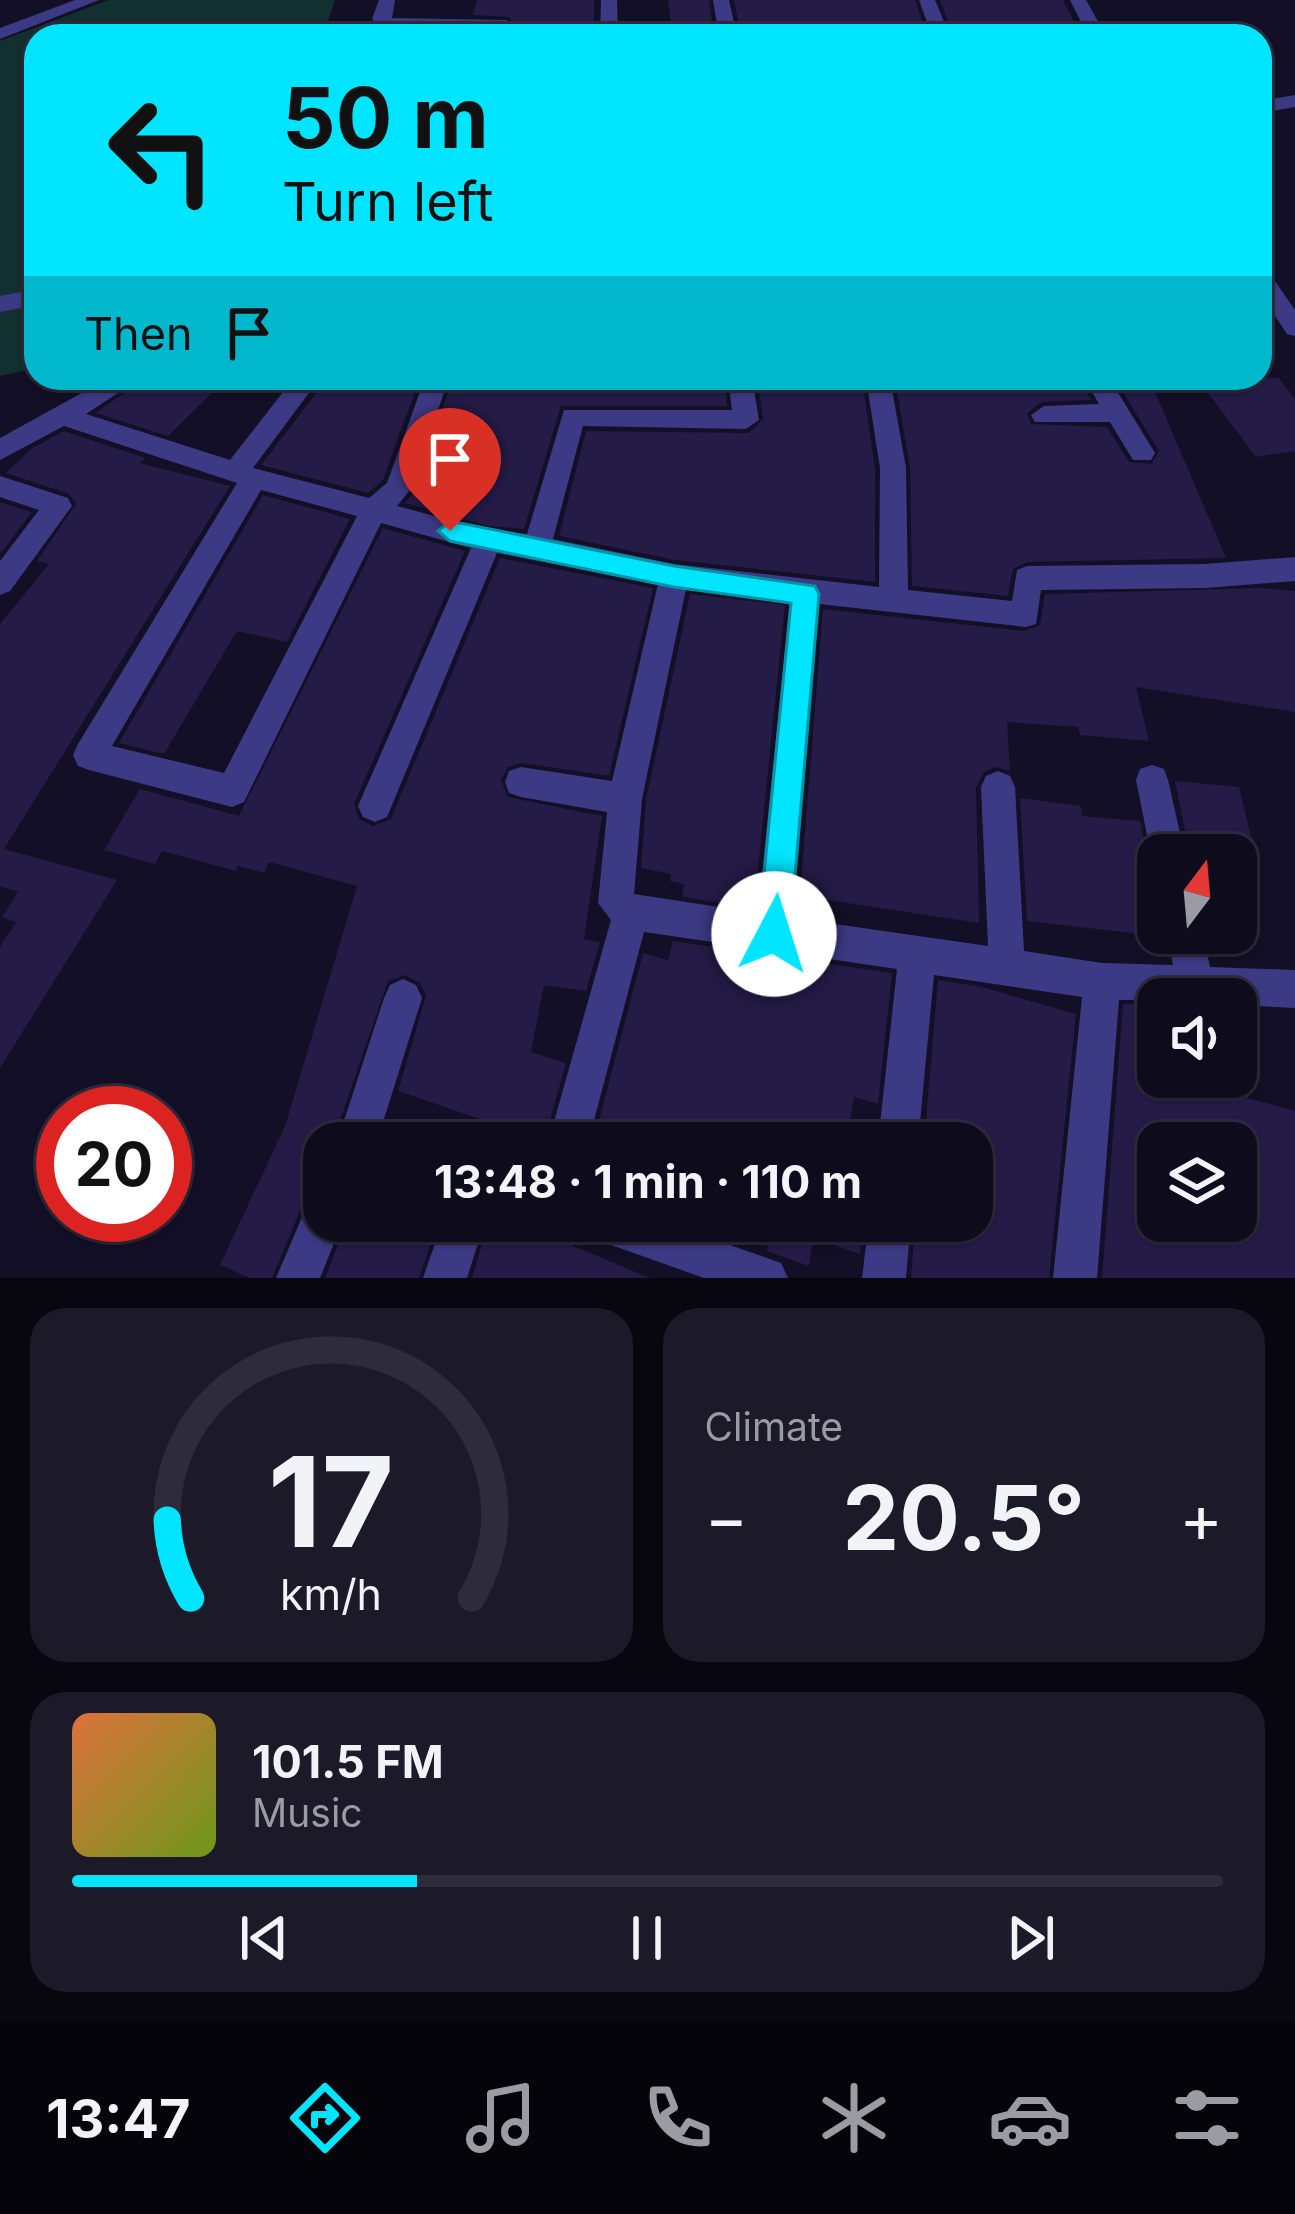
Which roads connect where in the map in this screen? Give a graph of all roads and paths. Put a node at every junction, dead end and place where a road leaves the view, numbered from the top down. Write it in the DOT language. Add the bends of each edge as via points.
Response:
graph roads {
  1 [pos="92,0"];
  2 [pos="387,0"];
  3 [pos="27,24"];
  4 [pos="405,24"];
  5 [pos="1272,294"];
  6 [pos="1295,328"];
  7 [pos="108,390"];
  8 [pos="300,390"];
  9 [pos="433,390"];
  10 [pos="742,390"];
  11 [pos="880,390"];
  12 [pos="1103,390"];
  13 [pos="1117,412"];
  14 [pos="64,416"];
  15 [pos="1044,416"];
  16 [pos="0,450"];
  17 [pos="1142,453"];
  18 [pos="245,475"];
  19 [pos="0,486"];
  20 [pos="374,510"];
  21 [pos="488,541"];
  22 [pos="537,547"];
  23 [pos="1295,569"];
  24 [pos="674,576"];
  25 [pos="0,584"];
  26 [pos="806,594"];
  27 [pos="894,602"];
  28 [pos="1152,780"];
  29 [pos="521,782"];
  30 [pos="998,788"];
  31 [pos="625,799"];
  32 [pos="375,806"];
  33 [pos="1164,834"];
  34 [pos="631,912"];
  35 [pos="774,934"];
  36 [pos="917,956"];
  37 [pos="1007,968"];
  38 [pos="1102,981"];
  39 [pos="1137,981"];
  40 [pos="1257,986"];
  41 [pos="1295,989"];
  42 [pos="403,998"];
  43 [pos="374,1122"];
  44 [pos="574,1122"];
  45 [pos="900,1122"];
  46 [pos="313,1242"];
  47 [pos="457,1242"];
  48 [pos="661,1242"];
  49 [pos="888,1242"];
  50 [pos="760,1277"];
  51 [pos="298,1278"];
  52 [pos="445,1278"];
  53 [pos="884,1278"];
  54 [pos="1075,1278"];
  1 -- 3 [label="street"];
  2 -- 4 [label="street" via="381,19"];
  5 -- 6 [label="street"];
  7 -- 14 [label="street"];
  8 -- 18 [label="street"];
  9 -- 20 [label="street" via="398,489"];
  10 -- 22 [label="street" via="746,420 573,417"];
  11 -- 27 [label="street" via="893,467"];
  12 -- 13 [label="street"];
  13 -- 15 [label="street"];
  13 -- 17 [label="street"];
  14 -- 16 [label="street"];
  14 -- 18 [label="street"];
  18 -- 20 [label="street"];
  18 -- 20 [label="street" via="89,755 232,791"];
  19 -- 25 [label="street" via="58,506"];
  20 -- 21 [label="street"];
  21 -- 22 [label="street"];
  21 -- 32 [label="street"];
  22 -- 24 [label="street"];
  23 -- 27 [label="street" via="1027,578 1026,615"];
  24 -- 26 [label="street"];
  24 -- 31 [label="street"];
  26 -- 27 [label="street"];
  26 -- 35 [label="street"];
  28 -- 33 [label="street"];
  29 -- 31 [label="street"];
  30 -- 37 [label="street"];
  31 -- 34 [label="street" via="616,903"];
  34 -- 35 [label="street"];
  34 -- 44 [label="street"];
  35 -- 36 [label="street"];
  36 -- 37 [label="street"];
  36 -- 45 [label="street"];
  37 -- 38 [label="street"];
  38 -- 39 [label="street"];
  38 -- 54 [label="street"];
  40 -- 41 [label="street"];
  42 -- 43 [label="street"];
  46 -- 51 [label="street"];
  47 -- 52 [label="street"];
  48 -- 50 [label="street"];
  49 -- 53 [label="street"];
}
